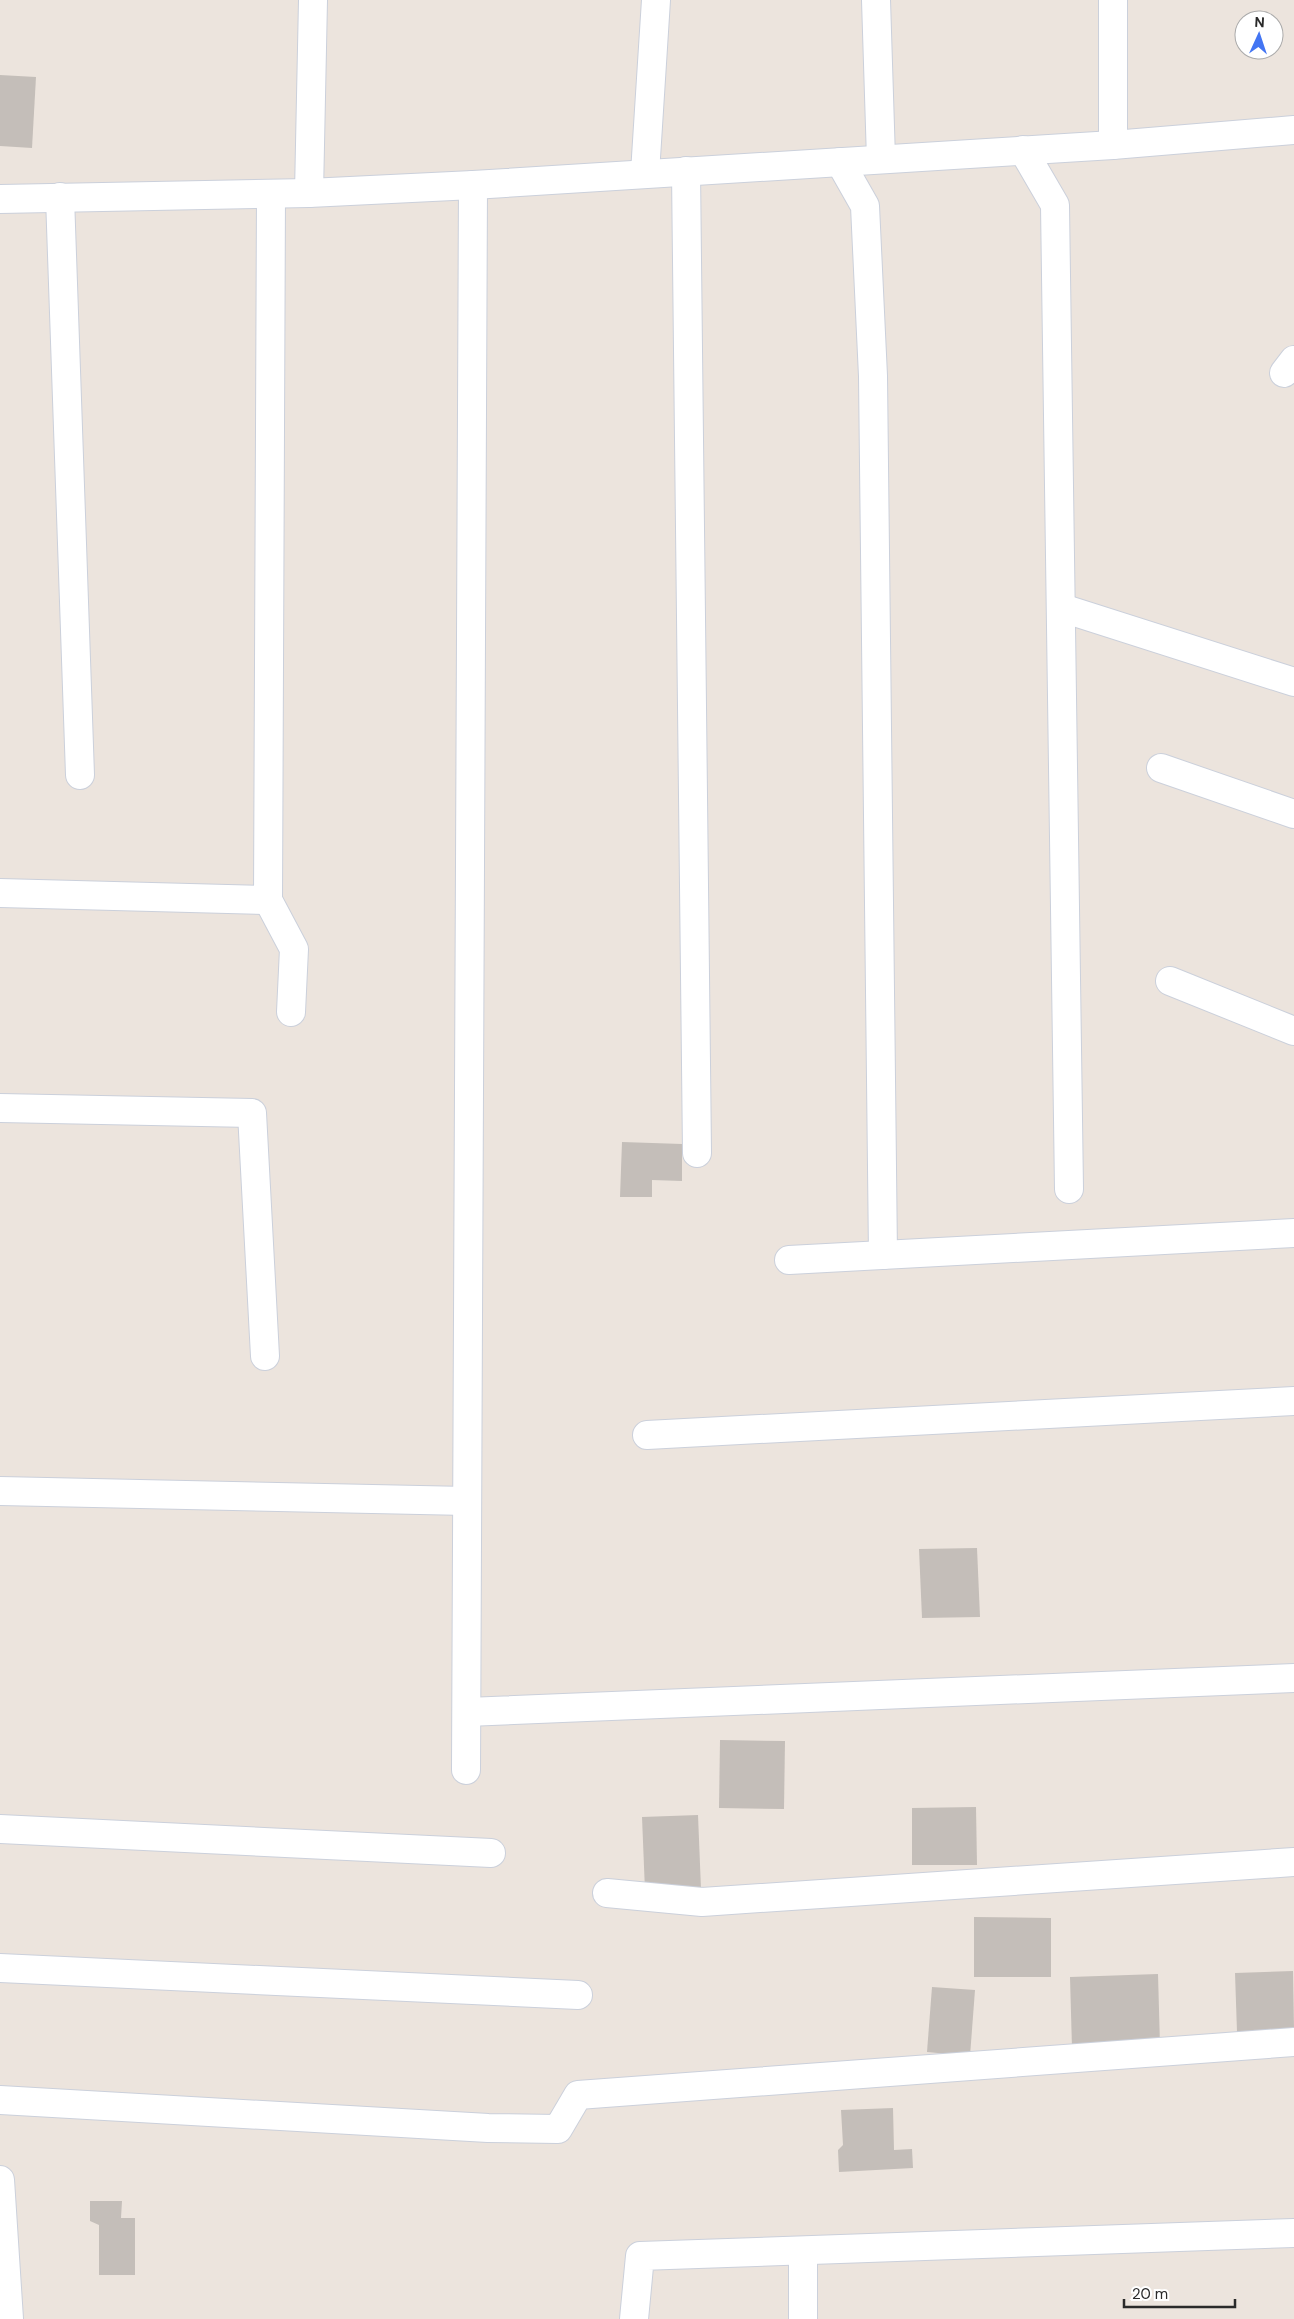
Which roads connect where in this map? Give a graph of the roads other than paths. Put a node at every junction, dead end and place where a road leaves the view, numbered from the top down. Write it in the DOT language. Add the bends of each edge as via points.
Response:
graph roads {
  1 [pos="312,0"];
  2 [pos="656,0"];
  3 [pos="876,0"];
  4 [pos="1113,0"];
  5 [pos="1294,130"];
  6 [pos="1113,145"];
  7 [pos="1023,150"];
  8 [pos="881,159"];
  9 [pos="840,162"];
  10 [pos="686,171"];
  11 [pos="645,173"];
  12 [pos="473,185"];
  13 [pos="309,193"];
  14 [pos="271,194"];
  15 [pos="60,198"];
  16 [pos="0,199"];
  17 [pos="1062,608"];
  18 [pos="1294,682"];
  19 [pos="1161,768"];
  20 [pos="80,775"];
  21 [pos="1294,814"];
  22 [pos="0,893"];
  23 [pos="268,900"];
  24 [pos="1170,981"];
  25 [pos="291,1012"];
  26 [pos="1294,1031"];
  27 [pos="0,1108"];
  28 [pos="697,1153"];
  29 [pos="1069,1190"];
  30 [pos="1294,1233"];
  31 [pos="883,1255"];
  32 [pos="789,1260"];
  33 [pos="265,1356"];
  34 [pos="1294,1401"];
  35 [pos="647,1434"];
  36 [pos="0,1491"];
  37 [pos="468,1501"];
  38 [pos="1294,1678"];
  39 [pos="467,1712"];
  40 [pos="466,1770"];
  41 [pos="0,1829"];
  42 [pos="491,1853"];
  43 [pos="1294,1862"];
  44 [pos="607,1893"];
  45 [pos="0,1968"];
  46 [pos="578,1995"];
  47 [pos="1294,2042"];
  48 [pos="0,2100"];
  49 [pos="0,2180"];
  50 [pos="1294,2233"];
  51 [pos="803,2252"];
  52 [pos="3,2288"];
  53 [pos="9,2319"];
  54 [pos="634,2319"];
  55 [pos="803,2319"];
  1 -- 13 [label="street"];
  2 -- 11 [label="street"];
  3 -- 8 [label="street"];
  4 -- 6 [label="street"];
  5 -- 6 [label="street"];
  6 -- 7 [label="street"];
  7 -- 8 [label="street"];
  7 -- 17 [label="street" via="1055,205"];
  8 -- 9 [label="street"];
  9 -- 10 [label="street"];
  9 -- 31 [label="street" via="865,206 874,376"];
  10 -- 11 [label="street"];
  10 -- 28 [label="street"];
  11 -- 12 [label="street"];
  12 -- 13 [label="street"];
  12 -- 37 [label="street"];
  13 -- 14 [label="street"];
  14 -- 15 [label="street"];
  14 -- 23 [label="street"];
  15 -- 16 [label="street"];
  15 -- 20 [label="street"];
  17 -- 18 [label="street"];
  17 -- 29 [label="street"];
  19 -- 21 [label="street"];
  22 -- 23 [label="street"];
  23 -- 25 [label="street" via="294,949"];
  24 -- 26 [label="street"];
  27 -- 33 [label="street" via="252,1113"];
  30 -- 31 [label="street"];
  31 -- 32 [label="street"];
  34 -- 35 [label="street"];
  36 -- 37 [label="street"];
  37 -- 39 [label="street"];
  38 -- 39 [label="street"];
  39 -- 40 [label="street"];
  41 -- 42 [label="street"];
  43 -- 44 [label="street" via="702,1902"];
  45 -- 46 [label="street"];
  47 -- 48 [label="street" via="578,2095 558,2129"];
  49 -- 52 [label="street"];
  50 -- 51 [label="street"];
  51 -- 54 [label="street" via="640,2256"];
  51 -- 55 [label="street"];
  52 -- 53 [label="street"];
}
